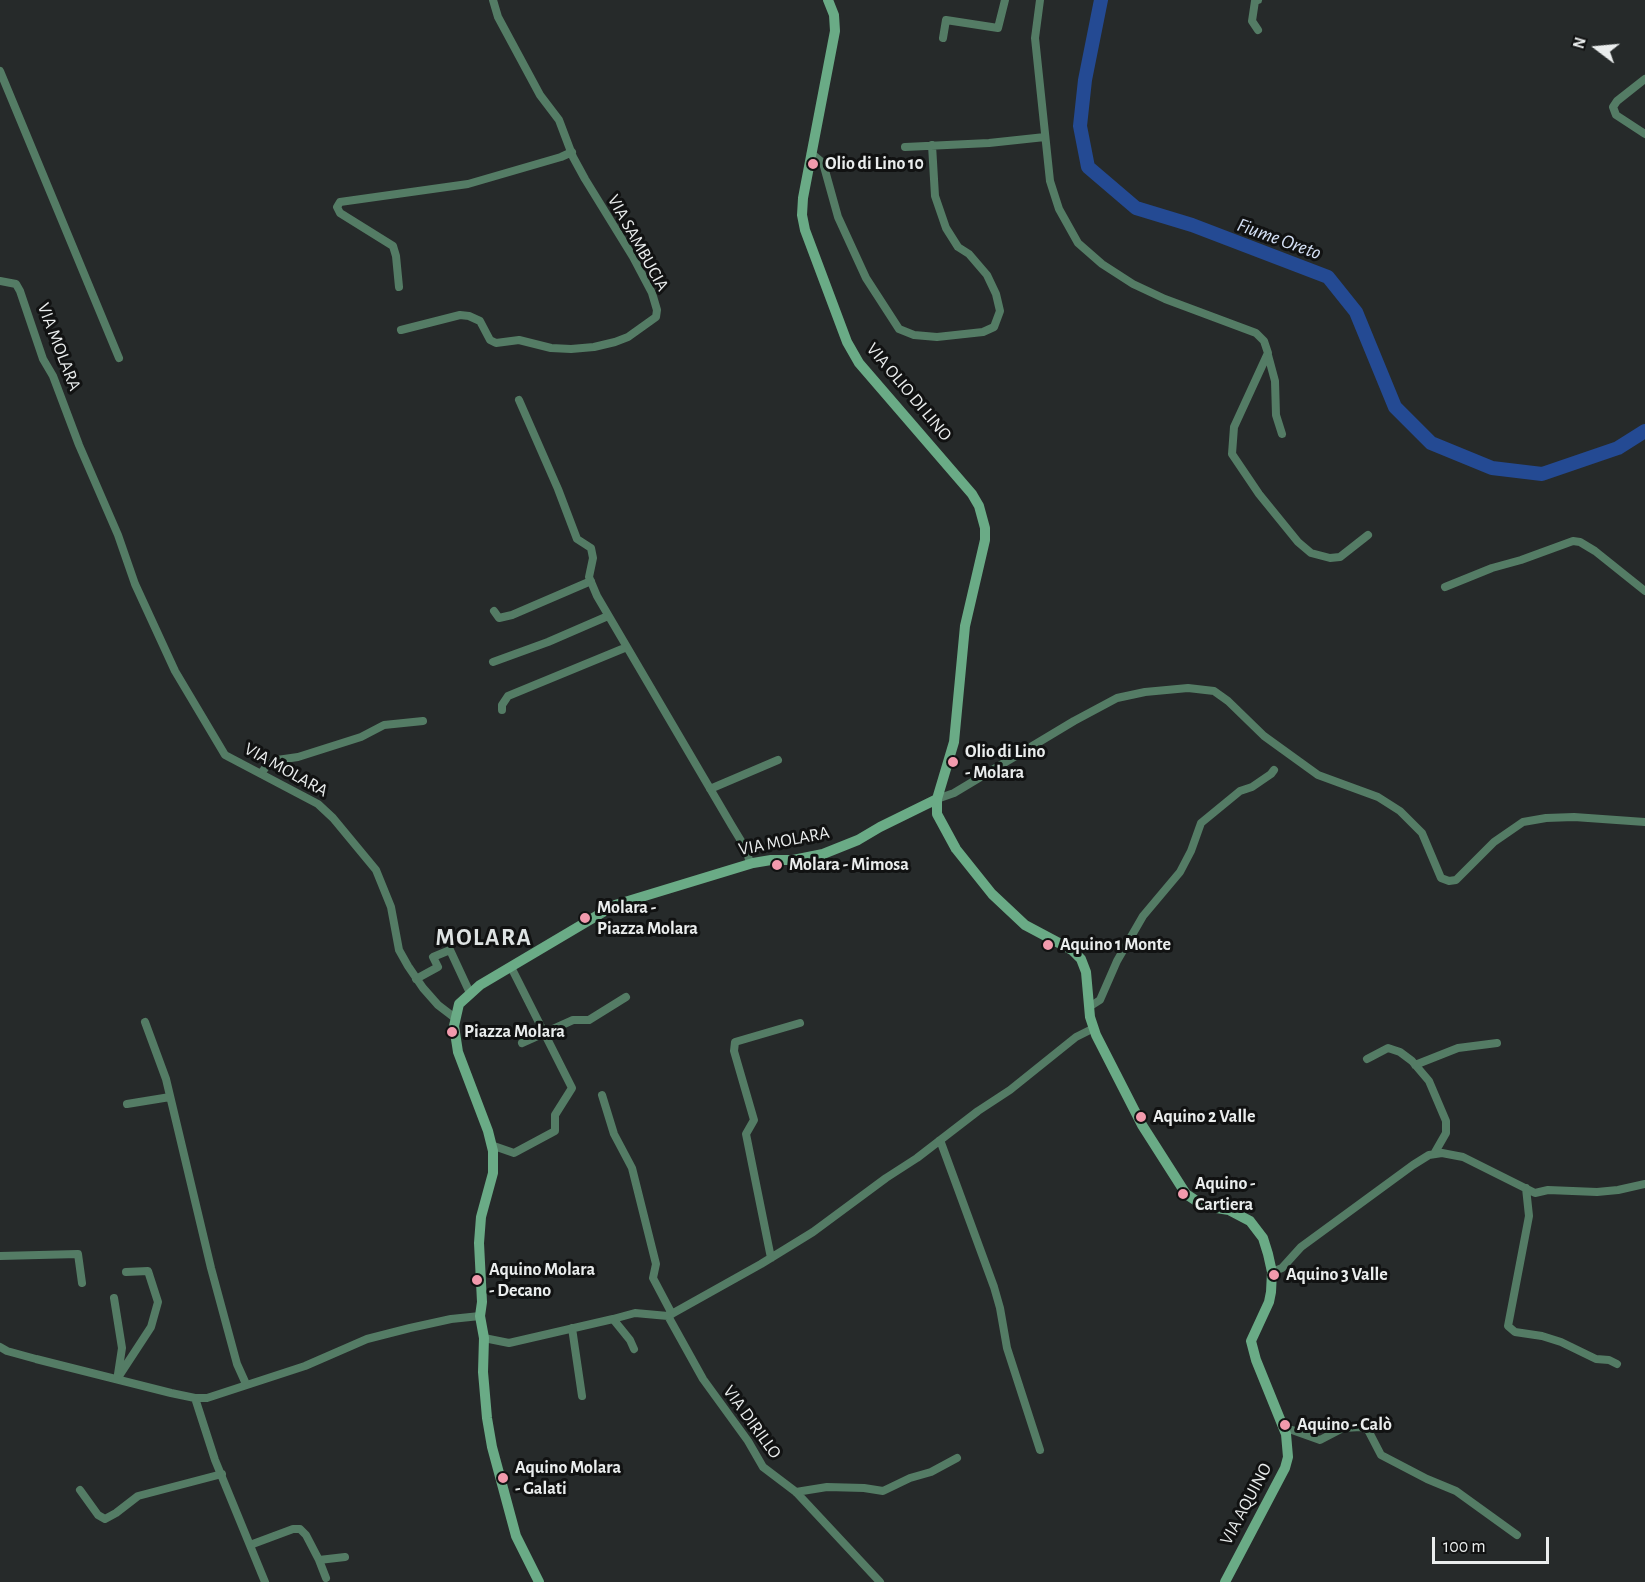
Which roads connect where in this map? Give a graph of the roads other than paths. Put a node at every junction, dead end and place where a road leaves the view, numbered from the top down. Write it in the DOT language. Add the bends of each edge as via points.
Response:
graph roads {
  1 [pos="494,0"];
  2 [pos="828,0"];
  3 [pos="1005,0"];
  4 [pos="1040,0"];
  5 [pos="1258,0"];
  6 [pos="1258,30"];
  7 [pos="943,38"];
  8 [pos="0,71"];
  9 [pos="1645,79"];
  10 [pos="1645,134"];
  11 [pos="1045,137"];
  12 [pos="932,145"];
  13 [pos="905,147"];
  14 [pos="572,152"];
  15 [pos="812,153"];
  16 [pos="0,281"];
  17 [pos="399,287"];
  18 [pos="401,330"];
  19 [pos="1268,353"];
  20 [pos="119,358"];
  21 [pos="519,400"];
  22 [pos="1282,434"];
  23 [pos="1368,535"];
  24 [pos="591,581"];
  25 [pos="1445,587"];
  26 [pos="1645,591"];
  27 [pos="494,611"];
  28 [pos="608,615"];
  29 [pos="627,647"];
  30 [pos="494,662"];
  31 [pos="502,710"];
  32 [pos="423,721"];
  33 [pos="778,760"];
  34 [pos="1274,770"];
  35 [pos="261,774"];
  36 [pos="710,789"];
  37 [pos="937,799"];
  38 [pos="1645,822"];
  39 [pos="750,864"];
  40 [pos="511,967"];
  41 [pos="416,979"];
  42 [pos="471,993"];
  43 [pos="626,997"];
  44 [pos="1089,1007"];
  45 [pos="455,1018"];
  46 [pos="145,1022"];
  47 [pos="800,1023"];
  48 [pos="1094,1028"];
  49 [pos="544,1033"];
  50 [pos="522,1042"];
  51 [pos="1497,1043"];
  52 [pos="1367,1059"];
  53 [pos="1415,1065"];
  54 [pos="602,1095"];
  55 [pos="170,1097"];
  56 [pos="127,1104"];
  57 [pos="940,1140"];
  58 [pos="491,1145"];
  59 [pos="1434,1154"];
  60 [pos="1645,1184"];
  61 [pos="1526,1188"];
  62 [pos="0,1256"];
  63 [pos="771,1258"];
  64 [pos="126,1272"];
  65 [pos="1272,1272"];
  66 [pos="82,1283"];
  67 [pos="114,1298"];
  68 [pos="670,1315"];
  69 [pos="480,1316"];
  70 [pos="614,1319"];
  71 [pos="572,1328"];
  72 [pos="484,1338"];
  73 [pos="0,1347"];
  74 [pos="633,1349"];
  75 [pos="1617,1364"];
  76 [pos="117,1379"];
  77 [pos="246,1384"];
  78 [pos="582,1396"];
  79 [pos="195,1398"];
  80 [pos="1284,1430"];
  81 [pos="1040,1450"];
  82 [pos="957,1458"];
  83 [pos="222,1474"];
  84 [pos="80,1490"];
  85 [pos="796,1492"];
  86 [pos="1517,1535"];
  87 [pos="250,1545"];
  88 [pos="345,1557"];
  89 [pos="319,1560"];
  90 [pos="326,1578"];
  91 [pos="265,1582"];
  92 [pos="539,1582"];
  93 [pos="880,1582"];
  94 [pos="1225,1582"];
  1 -- 14 [label="street, VIA SAMBUCIA" via="498,17 558,120"];
  2 -- 15 [label="street, VIA OLIO DI LINO" via="835,31"];
  3 -- 7 [label="street" via="998,28 946,20"];
  4 -- 11 [label="street" via="1035,38"];
  5 -- 6 [label="street" via="1252,21"];
  8 -- 20 [label="street"];
  9 -- 10 [label="street" via="1613,107 1616,115"];
  11 -- 12 [label="street"];
  11 -- 19 [label="street" via="1050,181 1059,209 1078,243 1133,284 1256,333"];
  12 -- 13 [label="street"];
  12 -- 15 [label="street" via="932,174 946,228 958,247 987,275 996,294 1000,311 994,327 983,332 937,337 900,329 866,278 838,217 823,163"];
  14 -- 17 [label="street" via="468,184 340,202 339,213 393,246"];
  14 -- 18 [label="street, VIA SAMBUCIA" via="652,293 656,317 628,337 594,348 551,348 519,340 496,343 490,340 480,321 460,315"];
  15 -- 37 [label="street, VIA OLIO DI LINO" via="802,214 847,342 859,363 972,494 985,528 965,626 954,742"];
  16 -- 35 [label="street, VIA MOLARA" via="16,284 20,291 43,358 135,584 175,671 225,755"];
  19 -- 22 [label="street"];
  19 -- 23 [label="street" via="1234,427 1232,454 1259,494 1311,553 1340,557"];
  21 -- 24 [label="street" via="577,539 591,548"];
  24 -- 27 [label="street" via="512,615 499,618"];
  24 -- 28 [label="street"];
  25 -- 26 [label="street" via="1573,541 1595,552"];
  28 -- 29 [label="street"];
  28 -- 30 [label="street"];
  29 -- 31 [label="street" via="508,696"];
  29 -- 36 [label="street"];
  32 -- 35 [label="street" via="384,725 353,740 277,760"];
  33 -- 36 [label="street"];
  34 -- 44 [label="street" via="1201,823 1180,872 1143,916 1100,1000"];
  35 -- 41 [label="street, VIA MOLARA" via="318,804 376,870 391,907 399,950"];
  36 -- 39 [label="street" via="746,849"];
  37 -- 38 [label="street" via="954,793 1117,698 1188,688 1214,691 1264,736 1318,775 1378,797 1400,811 1422,833 1441,878 1449,881 1456,880 1494,843 1523,822 1574,817"];
  37 -- 39 [label="street, VIA MOLARA" via="822,854"];
  37 -- 44 [label="street, VIA AQUINO" via="937,814 951,841 992,894 1025,925 1081,958"];
  39 -- 40 [label="street, VIA MOLARA" via="615,905"];
  40 -- 42 [label="street, VIA MOLARA"];
  40 -- 49 [label="street"];
  41 -- 42 [label="street" via="438,967 433,957 450,950"];
  41 -- 45 [label="street, VIA MOLARA"];
  42 -- 45 [label="street, VIA MOLARA" via="459,1004"];
  43 -- 49 [label="street" via="589,1020 573,1020"];
  44 -- 48 [label="street, VIA AQUINO"];
  45 -- 58 [label="street" via="458,1052"];
  46 -- 55 [label="street"];
  47 -- 63 [label="street" via="735,1042 734,1051 754,1120 746,1134"];
  48 -- 57 [label="street" via="1076,1037"];
  48 -- 65 [label="street, VIA AQUINO" via="1142,1125 1186,1194 1204,1206 1229,1210 1250,1221 1263,1238"];
  49 -- 50 [label="street"];
  49 -- 58 [label="street" via="572,1088 555,1115 555,1131 514,1153"];
  51 -- 53 [label="street" via="1458,1048"];
  52 -- 53 [label="street" via="1388,1048 1400,1052"];
  53 -- 59 [label="street" via="1429,1081 1446,1121 1446,1133"];
  54 -- 68 [label="street, VIA DIRILLO" via="614,1134 632,1168 656,1264 653,1278"];
  55 -- 56 [label="street"];
  55 -- 77 [label="street" via="211,1268"];
  57 -- 63 [label="street"];
  57 -- 81 [label="street" via="1000,1308 1007,1348"];
  58 -- 69 [label="street" via="493,1173 481,1217 479,1243"];
  59 -- 61 [label="street" via="1463,1157"];
  59 -- 65 [label="street" via="1413,1165"];
  60 -- 61 [label="street" via="1597,1192 1535,1193"];
  61 -- 75 [label="street" via="1529,1216 1508,1326 1515,1332 1542,1336"];
  62 -- 66 [label="street" via="78,1254"];
  63 -- 68 [label="street"];
  64 -- 76 [label="street" via="148,1271 158,1302 151,1327"];
  65 -- 80 [label="street, VIA AQUINO" via="1269,1302 1251,1341"];
  67 -- 76 [label="street" via="122,1348"];
  68 -- 70 [label="street" via="635,1313"];
  68 -- 85 [label="street, VIA DIRILLO" via="703,1379 763,1467"];
  69 -- 72 [label="street"];
  69 -- 77 [label="street" via="367,1339 305,1366"];
  70 -- 71 [label="street"];
  70 -- 74 [label="street"];
  71 -- 72 [label="street" via="509,1343"];
  71 -- 78 [label="street"];
  72 -- 92 [label="street" via="483,1372 492,1448 516,1536"];
  73 -- 76 [label="street"];
  76 -- 79 [label="street"];
  77 -- 79 [label="street" via="207,1398"];
  79 -- 83 [label="street"];
  80 -- 86 [label="street" via="1320,1440 1343,1428 1368,1430 1381,1455 1456,1491"];
  80 -- 94 [label="street, VIA AQUINO" via="1288,1445 1285,1468"];
  82 -- 85 [label="street" via="883,1491 827,1487"];
  83 -- 84 [label="street" via="138,1496 105,1520"];
  83 -- 87 [label="street"];
  85 -- 93 [label="street, VIA DIRILLO"];
  87 -- 89 [label="street" via="300,1529"];
  87 -- 91 [label="street"];
  88 -- 89 [label="street"];
  89 -- 90 [label="street"];
}
